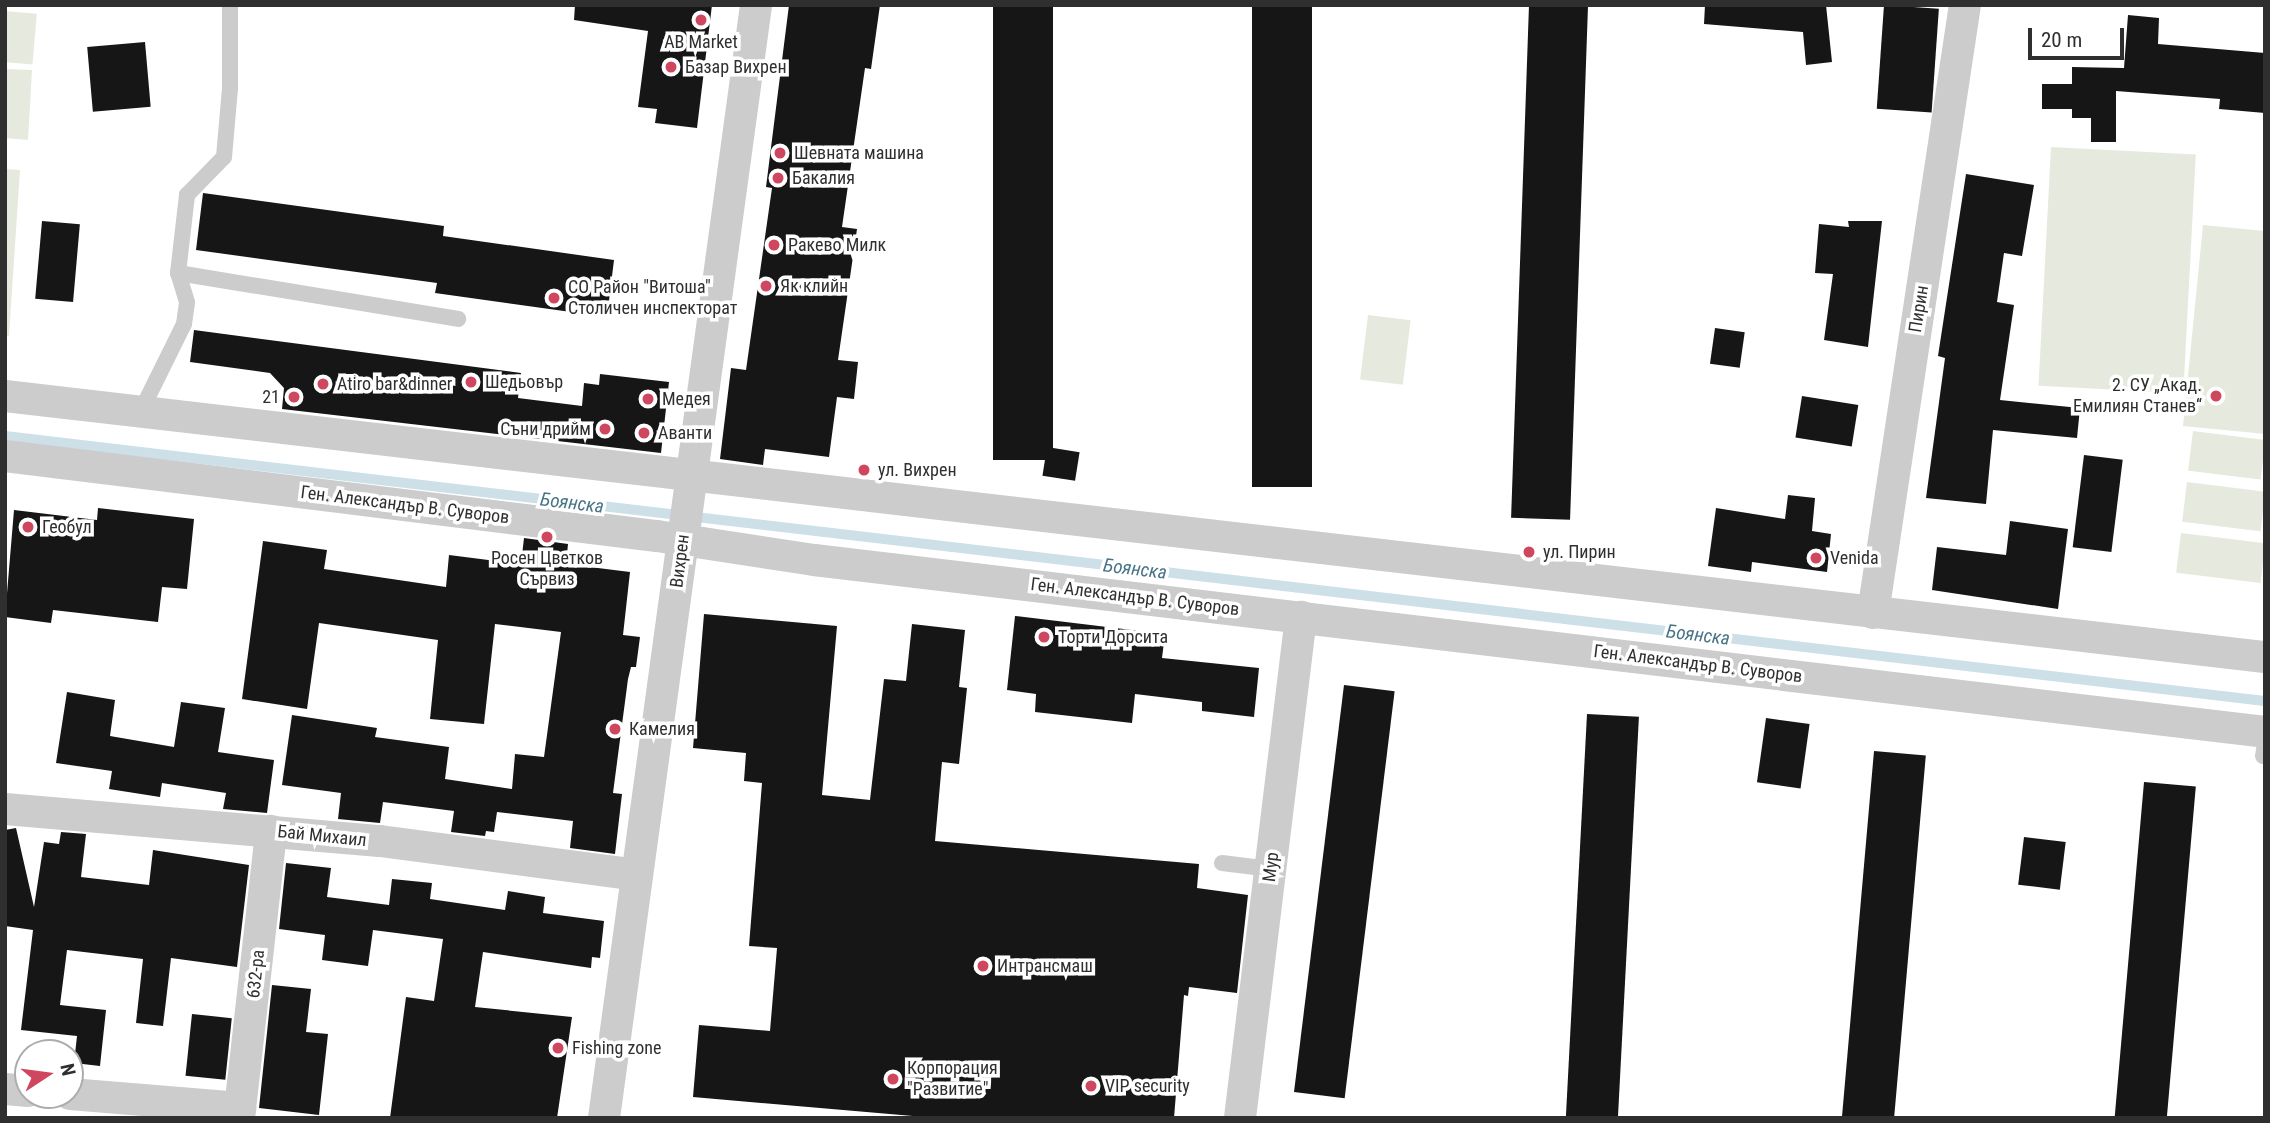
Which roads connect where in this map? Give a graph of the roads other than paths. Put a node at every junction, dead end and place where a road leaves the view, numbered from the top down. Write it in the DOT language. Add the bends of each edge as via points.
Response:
graph roads {
  1 [pos="230,5"];
  2 [pos="756,5"];
  3 [pos="1965,5"];
  4 [pos="177,273"];
  5 [pos="458,319"];
  6 [pos="5,396"];
  7 [pos="141,411"];
  8 [pos="5,456"];
  9 [pos="689,472"];
  10 [pos="683,540"];
  11 [pos="1873,613"];
  12 [pos="1301,617"];
  13 [pos="2265,657"];
  14 [pos="2264,744"];
  15 [pos="5,809"];
  16 [pos="271,831"];
  17 [pos="1222,863"];
  18 [pos="1270,869"];
  19 [pos="637,875"];
  20 [pos="84,1096"];
  21 [pos="240,1113"];
  22 [pos="1244,1117"];
  23 [pos="604,1118"];
  1 -- 4 [label="lane" via="224,157 187,195"];
  2 -- 9 [label="street, Вихрен"];
  3 -- 11 [label="street, Пирин"];
  4 -- 5 [label="lane"];
  4 -- 7 [label="lane" via="187,302 184,324"];
  6 -- 7 [label="street"];
  7 -- 9 [label="street"];
  8 -- 10 [label="street, Ген. Александър В. Суворов"];
  9 -- 10 [label="street, Вихрен"];
  9 -- 11 [label="street"];
  10 -- 12 [label="street, Ген. Александър В. Суворов" via="814,560"];
  10 -- 19 [label="street, Вихрен"];
  11 -- 13 [label="street"];
  12 -- 14 [label="street, Ген. Александър В. Суворов"];
  12 -- 18 [label="street, Мур"];
  15 -- 16 [label="street, Бай Михаил"];
  16 -- 19 [label="street, Бай Михаил"];
  16 -- 21 [label="street, 632-ра"];
  17 -- 18 [label="lane"];
  18 -- 22 [label="street, Мур"];
  19 -- 23 [label="street, Вихрен"];
  20 -- 21 [label="street"];
}
